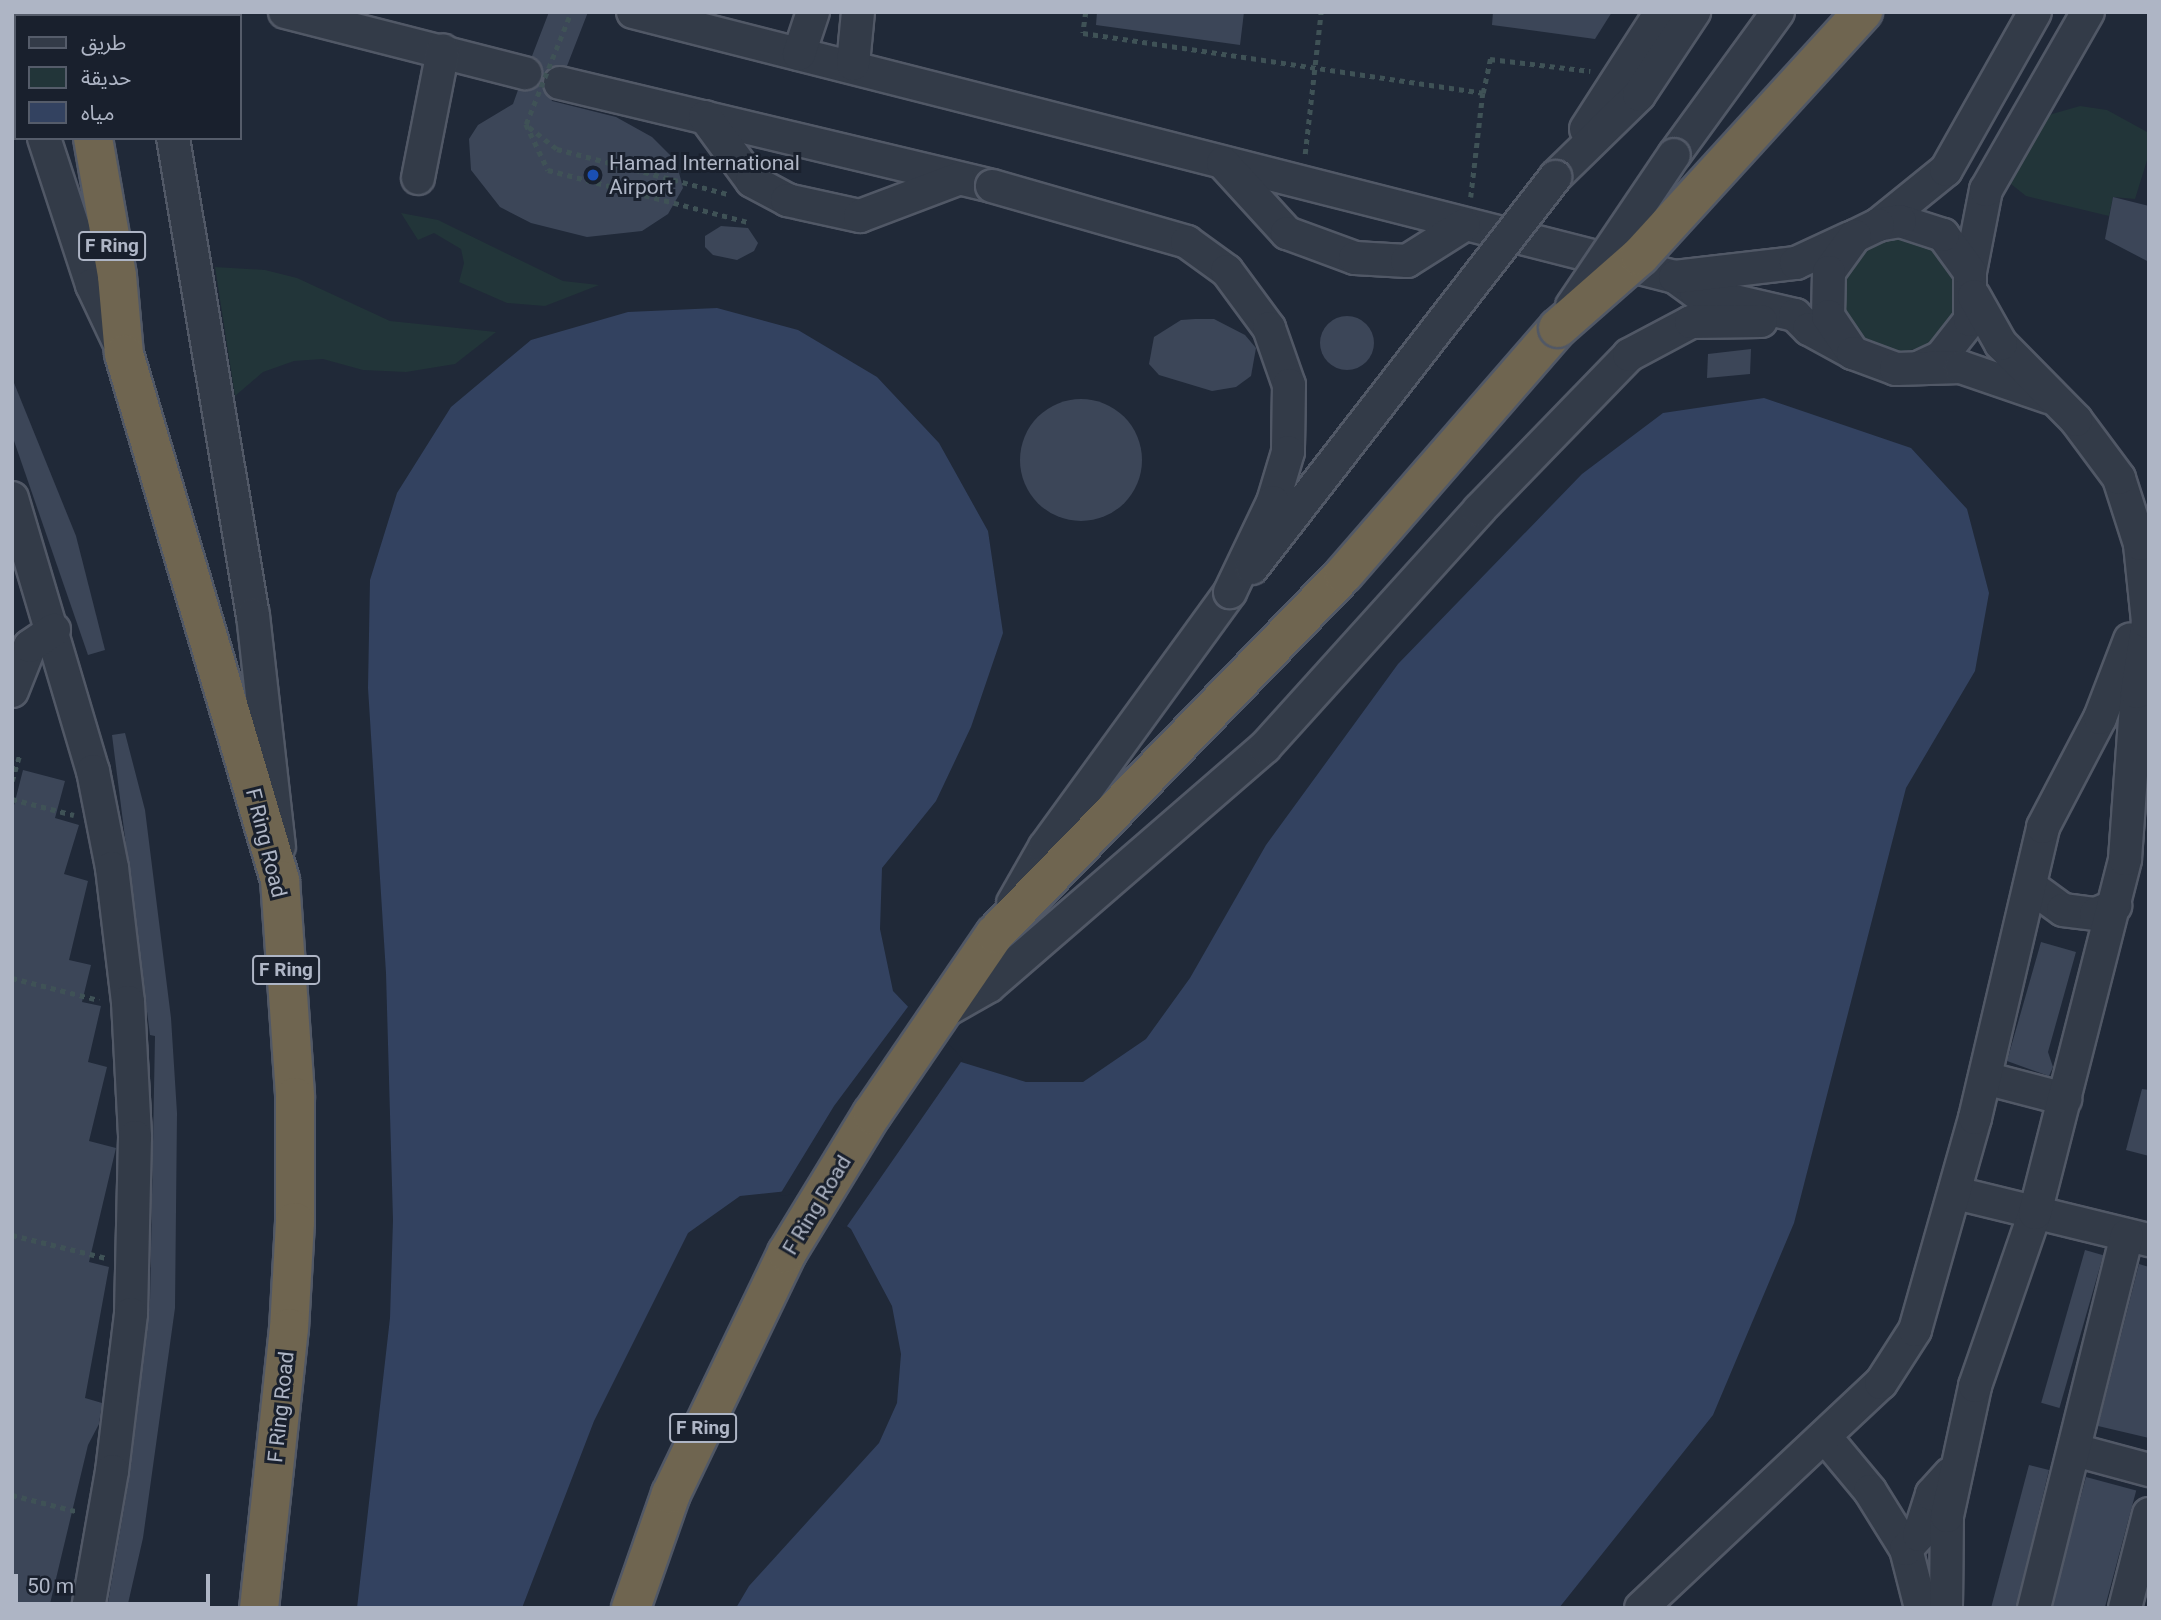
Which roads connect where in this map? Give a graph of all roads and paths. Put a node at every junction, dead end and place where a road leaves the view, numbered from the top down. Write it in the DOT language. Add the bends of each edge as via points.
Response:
graph roads {
  1 [pos="285,12"];
  2 [pos="571,12"];
  3 [pos="633,12"];
  4 [pos="813,12"];
  5 [pos="858,12"];
  6 [pos="1086,12"];
  7 [pos="1321,12"];
  8 [pos="1661,12"];
  9 [pos="1694,12"];
  10 [pos="1717,12"];
  11 [pos="1778,12"];
  12 [pos="1863,12"];
  13 [pos="2035,12"];
  14 [pos="2088,12"];
  15 [pos="1675,47"];
  16 [pos="443,50"];
  17 [pos="799,54"];
  18 [pos="853,64"];
  19 [pos="1314,67"];
  20 [pos="525,73"];
  21 [pos="1619,77"];
  22 [pos="560,83"];
  23 [pos="1483,93"];
  24 [pos="705,117"];
  25 [pos="526,124"];
  26 [pos="45,140"];
  27 [pos="93,140"];
  28 [pos="173,140"];
  29 [pos="1223,163"];
  30 [pos="418,178"];
  31 [pos="958,179"];
  32 [pos="1301,182"];
  33 [pos="730,195"];
  34 [pos="747,222"];
  35 [pos="1464,225"];
  36 [pos="1866,230"];
  37 [pos="1675,277"];
  38 [pos="1972,284"];
  39 [pos="1558,328"];
  40 [pos="1809,330"];
  41 [pos="1853,353"];
  42 [pos="124,354"];
  43 [pos="1920,367"];
  44 [pos="2058,400"];
  45 [pos="12,498"];
  46 [pos="1230,592"];
  47 [pos="2144,609"];
  48 [pos="54,630"];
  49 [pos="12,691"];
  50 [pos="19,756"];
  51 [pos="12,780"];
  52 [pos="12,799"];
  53 [pos="78,804"];
  54 [pos="280,880"];
  55 [pos="2030,886"];
  56 [pos="2115,906"];
  57 [pos="995,934"];
  58 [pos="12,978"];
  59 [pos="105,989"];
  60 [pos="939,1021"];
  61 [pos="1985,1078"];
  62 [pos="2065,1099"];
  63 [pos="1956,1193"];
  64 [pos="2035,1213"];
  65 [pos="12,1235"];
  66 [pos="2138,1238"];
  67 [pos="113,1248"];
  68 [pos="113,1259"];
  69 [pos="113,1267"];
  70 [pos="1826,1438"];
  71 [pos="2075,1450"];
  72 [pos="2149,1470"];
  73 [pos="1955,1471"];
  74 [pos="12,1496"];
  75 [pos="87,1514"];
  76 [pos="2149,1514"];
  77 [pos="1906,1549"];
  78 [pos="88,1608"];
  79 [pos="259,1608"];
  80 [pos="631,1608"];
  81 [pos="1641,1608"];
  82 [pos="1921,1608"];
  83 [pos="1945,1608"];
  84 [pos="2034,1608"];
  85 [pos="2125,1608"];
  1 -- 16 [label="lane"];
  2 -- 25 [label="path, bridge"];
  3 -- 17 [label="lane"];
  4 -- 17 [label="lane"];
  5 -- 18 [label="lane"];
  6 -- 19 [label="path" via="1083,33"];
  7 -- 19 [label="path"];
  8 -- 21 [label="lane"];
  9 -- 15 [label="lane"];
  10 -- 15 [label="lane"];
  11 -- 39 [label="lane, bridge" via="1674,155"];
  12 -- 39 [label="highway, F Ring Road, bridge" via="1640,256"];
  13 -- 36 [label="lane" via="1946,170"];
  14 -- 38 [label="lane" via="1986,190"];
  15 -- 21 [label="lane"];
  16 -- 20 [label="lane"];
  16 -- 30 [label="lane"];
  17 -- 18 [label="lane"];
  18 -- 29 [label="lane"];
  19 -- 23 [label="path"];
  19 -- 32 [label="path"];
  21 -- 23 [label="path" via="1490,59"];
  21 -- 46 [label="lane, bridge" via="1555,177 1280,538"];
  22 -- 24 [label="lane"];
  23 -- 35 [label="path"];
  24 -- 31 [label="lane"];
  24 -- 31 [label="lane" via="752,181 787,200 860,216"];
  25 -- 33 [label="path" via="557,149"];
  25 -- 34 [label="path" via="548,170"];
  26 -- 42 [label="lane" via="92,285"];
  27 -- 42 [label="highway, F Ring Road / F Ring" via="117,276"];
  28 -- 54 [label="lane" via="253,615 278,808"];
  29 -- 32 [label="lane"];
  29 -- 35 [label="lane" via="1287,233 1354,257 1407,261"];
  31 -- 46 [label="lane, bridge" via="1187,242 1227,271 1264,319 1289,385 1288,452 1273,502"];
  32 -- 35 [label="lane"];
  35 -- 37 [label="lane"];
  36 -- 37 [label="lane" via="1797,263"];
  36 -- 38 [label="lane" via="1911,223 1943,235"];
  36 -- 41 [label="lane" via="1839,252 1825,293 1838,336"];
  37 -- 40 [label="lane" via="1696,292 1795,315"];
  38 -- 43 [label="lane" via="1959,341"];
  38 -- 44 [label="lane" via="2001,344"];
  39 -- 57 [label="highway, F Ring Road" via="1343,574"];
  40 -- 41 [label="lane"];
  40 -- 60 [label="lane" via="1758,320 1691,322 1629,355 1460,531 1265,747 989,986"];
  41 -- 43 [label="lane" via="1873,365"];
  42 -- 54 [label="highway, F Ring Road / F Ring"];
  43 -- 44 [label="lane" via="1974,370"];
  44 -- 47 [label="lane" via="2101,449 2133,510"];
  45 -- 48 [label="lane"];
  46 -- 57 [label="lane" via="1045,847"];
  47 -- 55 [label="lane" via="2100,718 2047,819"];
  47 -- 56 [label="lane" via="2148,622 2137,692 2128,842"];
  48 -- 49 [label="lane" via="30,646"];
  48 -- 75 [label="lane" via="93,771 112,868 135,1137 131,1314"];
  50 -- 51 [label="path"];
  52 -- 53 [label="path" via="81,817"];
  54 -- 79 [label="highway, F Ring Road / F Ring" via="295,1097 295,1222 289,1328"];
  55 -- 56 [label="lane" via="2063,910 2096,914"];
  55 -- 61 [label="lane"];
  56 -- 62 [label="lane"];
  57 -- 60 [label="highway, F Ring Road"];
  58 -- 59 [label="path" via="107,1002"];
  60 -- 80 [label="highway, F Ring Road / F Ring" via="872,1114 787,1253 671,1494"];
  61 -- 62 [label="lane"];
  61 -- 63 [label="lane"];
  62 -- 64 [label="lane"];
  63 -- 64 [label="lane"];
  63 -- 70 [label="lane" via="1914,1330 1881,1383"];
  64 -- 66 [label="lane"];
  64 -- 73 [label="lane" via="1975,1386"];
  65 -- 68 [label="path"];
  66 -- 71 [label="lane"];
  67 -- 68 [label="path"];
  68 -- 69 [label="path"];
  70 -- 77 [label="lane" via="1870,1491"];
  70 -- 81 [label="lane"];
  71 -- 72 [label="lane"];
  71 -- 84 [label="lane"];
  73 -- 77 [label="lane" via="1932,1494 1919,1535"];
  73 -- 83 [label="lane" via="1944,1550"];
  74 -- 75 [label="path"];
  75 -- 78 [label="lane"];
  76 -- 85 [label="lane"];
  77 -- 82 [label="lane"];
}
